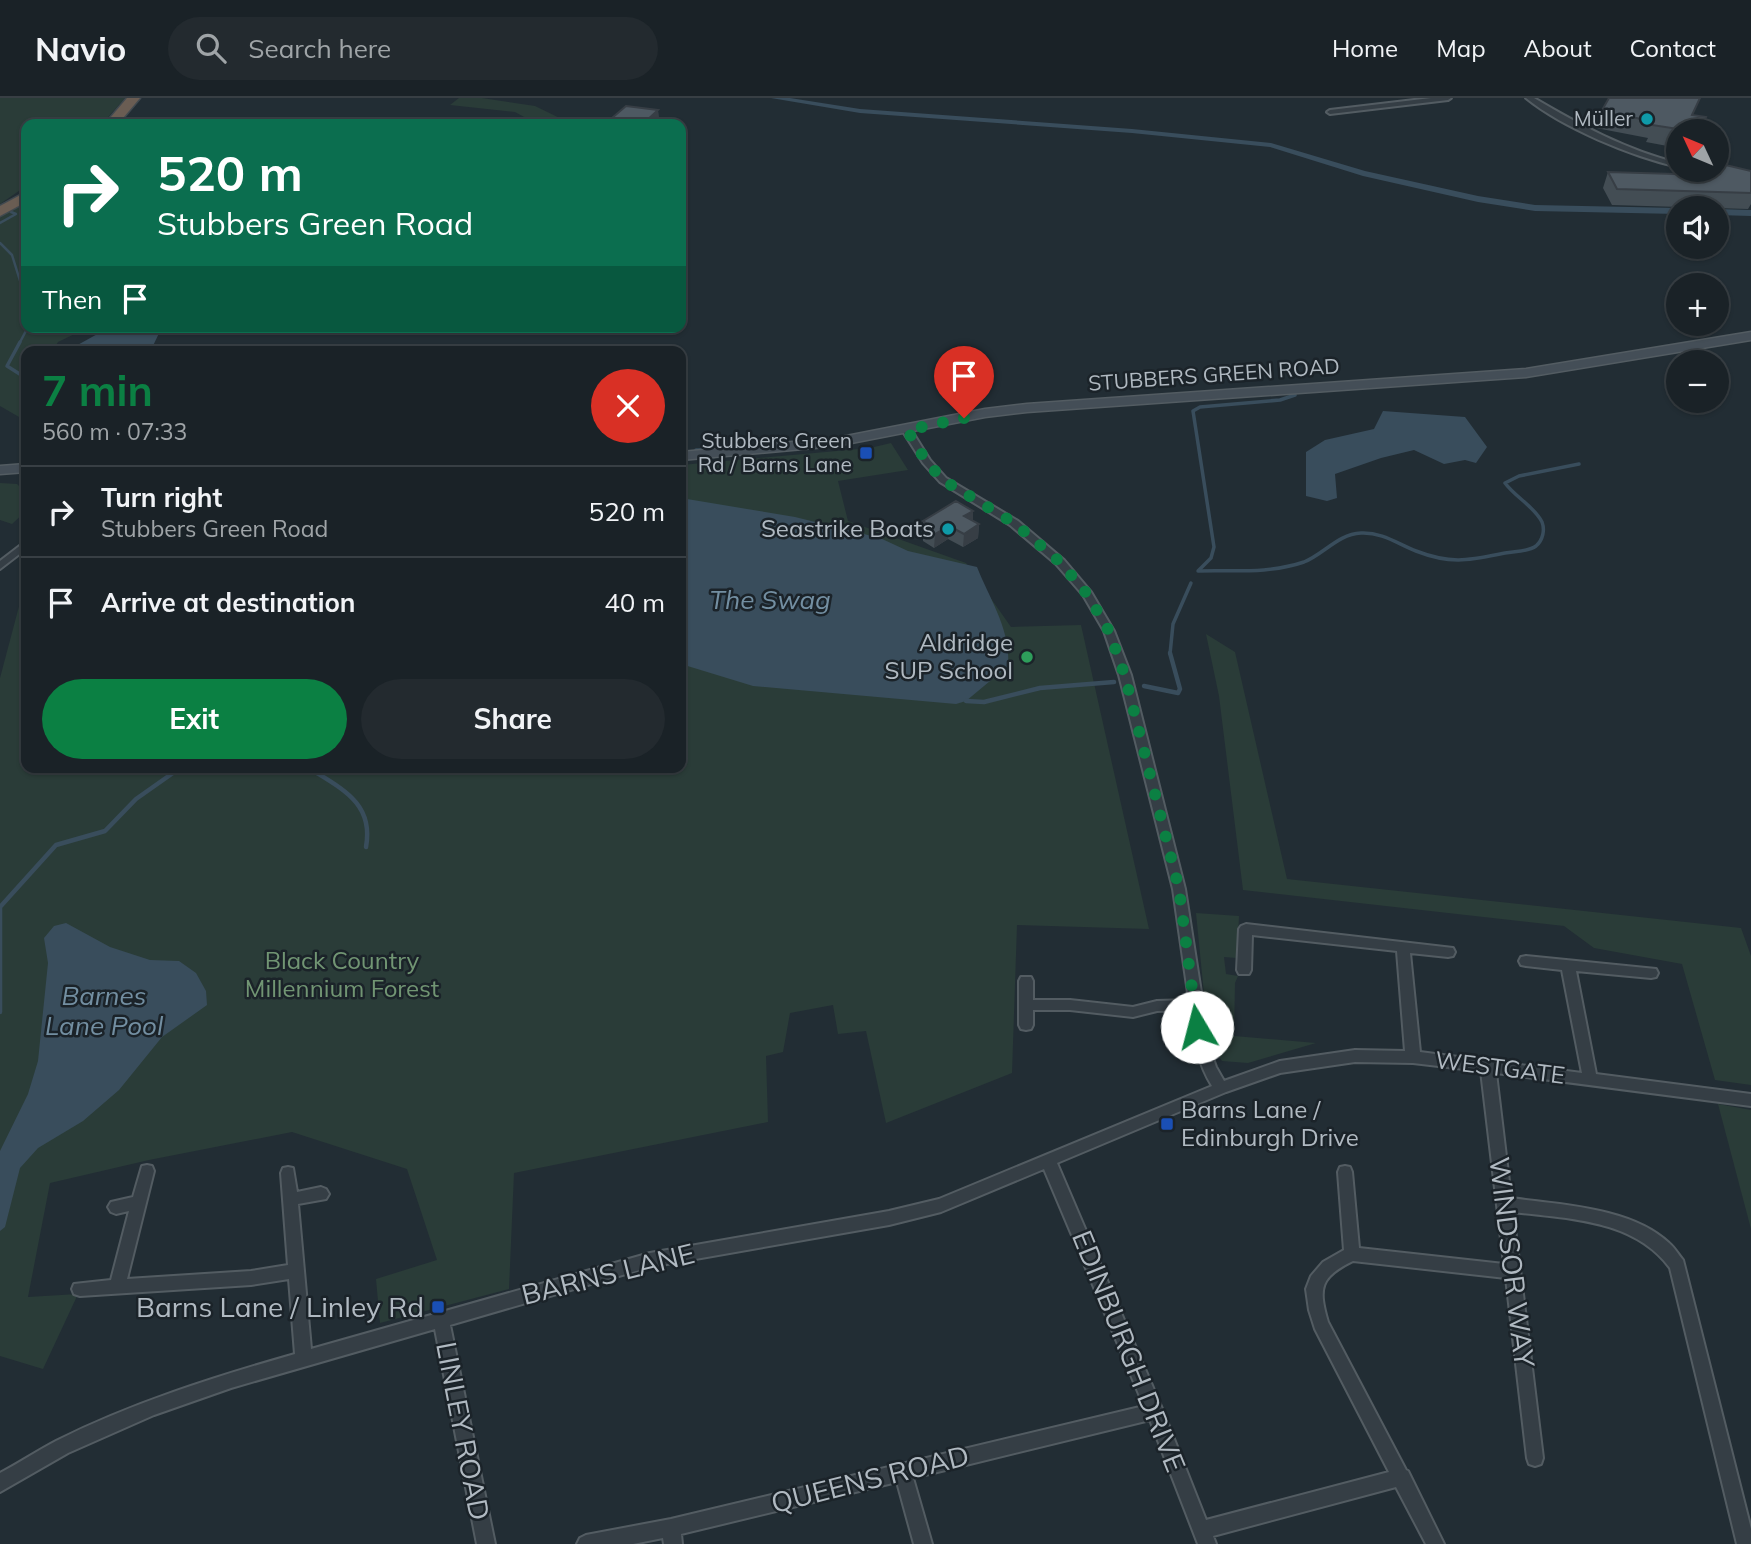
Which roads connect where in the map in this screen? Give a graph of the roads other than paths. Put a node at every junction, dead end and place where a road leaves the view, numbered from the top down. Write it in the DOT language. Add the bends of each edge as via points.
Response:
graph roads {
  1 [pos="134,98"];
  2 [pos="1448,98"];
  3 [pos="1530,98"];
  4 [pos="1330,112"];
  5 [pos="115,119"];
  6 [pos="1666,162"];
  7 [pos="21,199"];
  8 [pos="0,212"];
  9 [pos="1751,337"];
  10 [pos="907,430"];
  11 [pos="686,456"];
  12 [pos="21,469"];
  13 [pos="0,470"];
  14 [pos="21,548"];
  15 [pos="0,566"];
  16 [pos="1403,947"];
  17 [pos="1448,952"];
  18 [pos="1526,961"];
  19 [pos="1568,965"];
  20 [pos="1244,971"];
  21 [pos="1651,973"];
  22 [pos="1026,981"];
  23 [pos="1027,1005"];
  24 [pos="1194,1005"];
  25 [pos="1026,1025"];
  26 [pos="1413,1057"];
  27 [pos="1488,1067"];
  28 [pos="1250,1076"];
  29 [pos="1590,1080"];
  30 [pos="1221,1088"];
  31 [pos="1751,1100"];
  32 [pos="1048,1160"];
  33 [pos="147,1171"];
  34 [pos="1344,1172"];
  35 [pos="288,1173"];
  36 [pos="321,1194"];
  37 [pos="292,1199"];
  38 [pos="140,1202"];
  39 [pos="1504,1204"];
  40 [pos="116,1207"];
  41 [pos="1352,1254"];
  42 [pos="295,1271"];
  43 [pos="1514,1272"];
  44 [pos="117,1287"];
  45 [pos="80,1289"];
  46 [pos="441,1319"];
  47 [pos="304,1359"];
  48 [pos="1155,1410"];
  49 [pos="1535,1458"];
  50 [pos="903,1471"];
  51 [pos="1402,1477"];
  52 [pos="0,1483"];
  53 [pos="672,1536"];
  54 [pos="1205,1537"];
  55 [pos="486,1544"];
  56 [pos="586,1544"];
  57 [pos="923,1544"];
  58 [pos="1435,1544"];
  59 [pos="1746,1544"];
  1 -- 5 [label="highway"];
  2 -- 4 [label="street"];
  3 -- 6 [label="street" via="1600,139"];
  7 -- 8 [label="highway"];
  9 -- 10 [label="street, STUBBERS GREEN ROAD" via="1527,373 1027,408"];
  10 -- 11 [label="street, STUBBERS GREEN ROAD" via="807,446"];
  10 -- 24 [label="street" via="943,480 1014,523 1060,562 1109,631 1125,676 1179,889"];
  12 -- 13 [label="street"];
  14 -- 15 [label="street"];
  16 -- 17 [label="street"];
  16 -- 20 [label="street" via="1246,929"];
  16 -- 26 [label="street"];
  18 -- 19 [label="street"];
  19 -- 21 [label="street"];
  19 -- 29 [label="street"];
  22 -- 23 [label="street"];
  23 -- 24 [label="street" via="1133,1012"];
  23 -- 25 [label="street"];
  24 -- 30 [label="street" via="1203,1051"];
  26 -- 27 [label="street, WESTGATE"];
  26 -- 28 [label="street, WESTGATE" via="1327,1058"];
  27 -- 29 [label="street, WESTGATE"];
  27 -- 39 [label="street, WINDSOR WAY"];
  28 -- 30 [label="street, BARNS LANE"];
  29 -- 31 [label="street, WESTGATE"];
  30 -- 32 [label="street, BARNS LANE"];
  32 -- 46 [label="street, BARNS LANE" via="918,1212 650,1260"];
  32 -- 48 [label="street, EDINBURGH DRIVE"];
  33 -- 38 [label="street"];
  34 -- 41 [label="street"];
  35 -- 37 [label="street"];
  36 -- 37 [label="street"];
  37 -- 42 [label="street"];
  38 -- 40 [label="street"];
  38 -- 44 [label="street"];
  39 -- 43 [label="street, WINDSOR WAY"];
  39 -- 59 [label="street" via="1628,1225 1652,1236 1671,1253"];
  41 -- 43 [label="street"];
  41 -- 51 [label="street" via="1318,1275 1312,1298 1321,1324"];
  42 -- 44 [label="street"];
  42 -- 47 [label="street"];
  43 -- 49 [label="street, WINDSOR WAY"];
  44 -- 45 [label="street"];
  46 -- 47 [label="street, BARNS LANE"];
  46 -- 55 [label="street, LINLEY ROAD"];
  47 -- 52 [label="street, BARNS LANE" via="151,1408 62,1447"];
  48 -- 50 [label="street, QUEENS ROAD"];
  48 -- 54 [label="street, EDINBURGH DRIVE"];
  50 -- 53 [label="street, QUEENS ROAD"];
  50 -- 57 [label="street"];
  51 -- 54 [label="street"];
  51 -- 58 [label="street"];
  53 -- 56 [label="street, QUEENS ROAD"];
}
